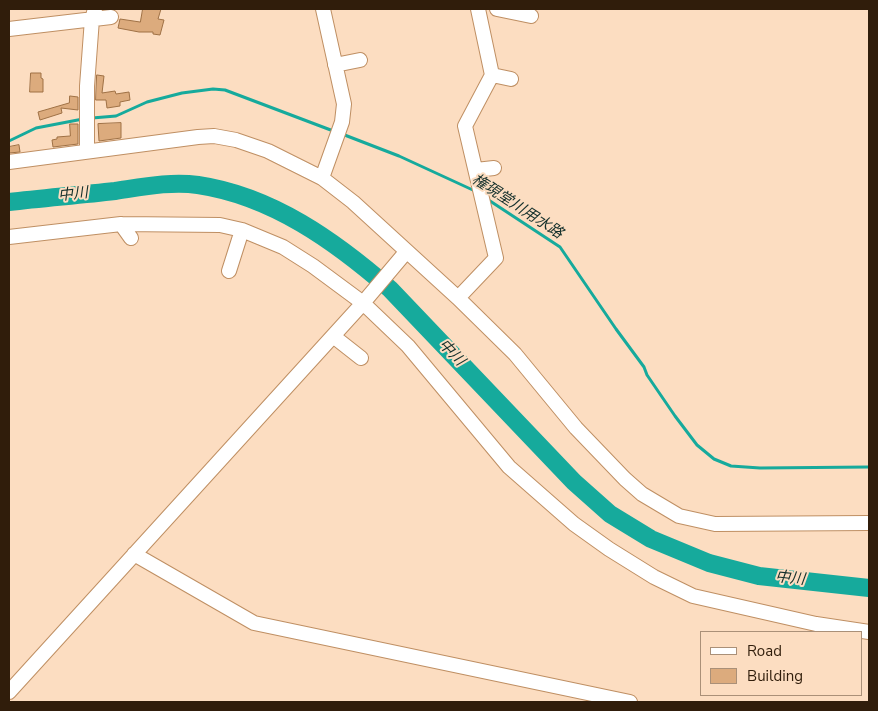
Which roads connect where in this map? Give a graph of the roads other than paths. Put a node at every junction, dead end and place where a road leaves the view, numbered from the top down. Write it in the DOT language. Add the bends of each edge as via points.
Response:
graph roads {
  1 [pos="323,9"];
  2 [pos="478,9"];
  3 [pos="497,9"];
  4 [pos="94,14"];
  5 [pos="531,16"];
  6 [pos="111,17"];
  7 [pos="9,29"];
  8 [pos="360,60"];
  9 [pos="335,65"];
  10 [pos="492,75"];
  11 [pos="511,79"];
  12 [pos="87,151"];
  13 [pos="9,162"];
  14 [pos="494,168"];
  15 [pos="476,170"];
  16 [pos="322,178"];
  17 [pos="121,224"];
  18 [pos="242,230"];
  19 [pos="9,237"];
  20 [pos="131,238"];
  21 [pos="404,254"];
  22 [pos="229,271"];
  23 [pos="458,298"];
  24 [pos="366,300"];
  25 [pos="333,336"];
  26 [pos="361,358"];
  27 [pos="869,523"];
  28 [pos="134,554"];
  29 [pos="862,631"];
  30 [pos="9,692"];
  31 [pos="630,702"];
  1 -- 9 [label="street"];
  2 -- 10 [label="street"];
  3 -- 5 [label="street"];
  4 -- 6 [label="street"];
  4 -- 7 [label="street"];
  4 -- 12 [label="street" via="87,86"];
  8 -- 9 [label="street"];
  9 -- 16 [label="street" via="344,104 342,122 335,160"];
  10 -- 11 [label="street"];
  10 -- 15 [label="street" via="465,126"];
  12 -- 13 [label="street"];
  12 -- 16 [label="street" via="214,136 248,143"];
  14 -- 15 [label="street"];
  15 -- 23 [label="street" via="496,258"];
  16 -- 21 [label="street" via="353,202"];
  17 -- 18 [label="street" via="220,225"];
  17 -- 19 [label="street"];
  17 -- 20 [label="street"];
  18 -- 22 [label="street"];
  18 -- 24 [label="street" via="292,253"];
  21 -- 23 [label="street"];
  21 -- 24 [label="street"];
  23 -- 27 [label="street" via="516,354 576,428 625,479 642,494 679,516 715,524"];
  24 -- 25 [label="street"];
  24 -- 29 [label="street" via="509,467 574,524 609,549 693,596 816,624"];
  25 -- 26 [label="street"];
  25 -- 28 [label="street"];
  28 -- 30 [label="street"];
  28 -- 31 [label="street" via="254,623"];
}
